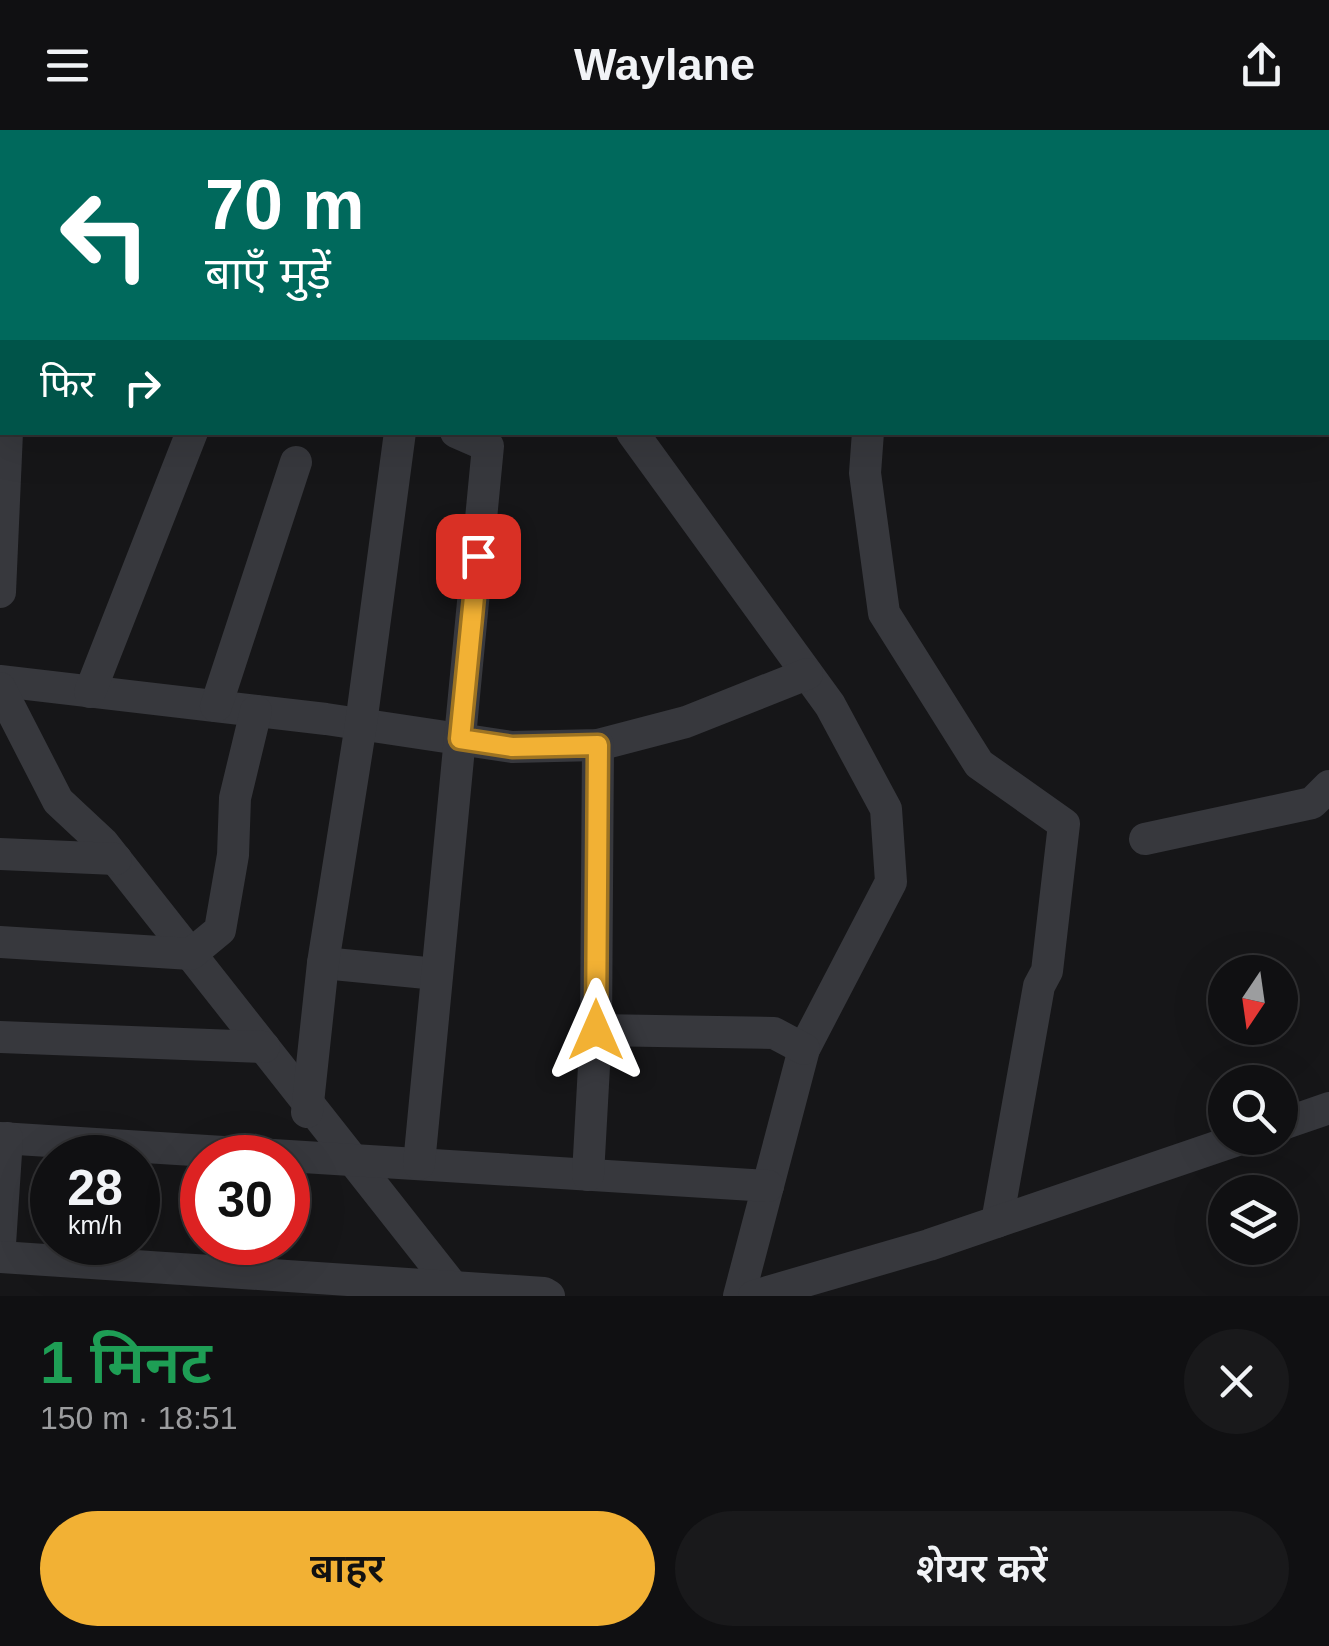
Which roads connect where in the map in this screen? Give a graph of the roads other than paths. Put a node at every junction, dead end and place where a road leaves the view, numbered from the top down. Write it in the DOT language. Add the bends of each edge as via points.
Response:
graph roads {
  1 [pos="7,435"];
  2 [pos="191,435"];
  3 [pos="400,435"];
  4 [pos="463,435"];
  5 [pos="634,435"];
  6 [pos="868,435"];
  7 [pos="296,462"];
  8 [pos="0,592"];
  9 [pos="807,674"];
  10 [pos="0,685"];
  11 [pos="90,692"];
  12 [pos="216,706"];
  13 [pos="256,711"];
  14 [pos="361,724"];
  15 [pos="460,739"];
  16 [pos="598,745"];
  17 [pos="1329,786"];
  18 [pos="1145,839"];
  19 [pos="0,854"];
  20 [pos="116,859"];
  21 [pos="0,942"];
  22 [pos="191,954"];
  23 [pos="323,962"];
  24 [pos="438,974"];
  25 [pos="596,1030"];
  26 [pos="0,1036"];
  27 [pos="264,1047"];
  28 [pos="804,1050"];
  29 [pos="308,1102"];
  30 [pos="1329,1108"];
  31 [pos="1298,1119"];
  32 [pos="306,1135"];
  33 [pos="4,1138"];
  34 [pos="180,1149"];
  35 [pos="1208,1150"];
  36 [pos="310,1156"];
  37 [pos="353,1160"];
  38 [pos="419,1164"];
  39 [pos="588,1175"];
  40 [pos="768,1186"];
  41 [pos="997,1222"];
  42 [pos="0,1244"];
  43 [pos="0,1257"];
  44 [pos="454,1287"];
  45 [pos="549,1296"];
  46 [pos="738,1296"];
  47 [pos="754,1296"];
  1 -- 8 [label="street"];
  2 -- 11 [label="street"];
  3 -- 14 [label="street"];
  4 -- 15 [label="street" via="488,446"];
  5 -- 9 [label="street"];
  6 -- 41 [label="street" via="865,473 884,613 979,764 1064,824 1047,970"];
  7 -- 12 [label="street"];
  9 -- 16 [label="street" via="686,722"];
  9 -- 28 [label="street" via="886,810 891,882"];
  10 -- 11 [label="street"];
  10 -- 20 [label="street" via="58,801"];
  11 -- 12 [label="street"];
  12 -- 13 [label="street"];
  13 -- 14 [label="street"];
  13 -- 22 [label="street" via="236,798 220,930"];
  14 -- 15 [label="street"];
  14 -- 23 [label="street"];
  15 -- 16 [label="street" via="512,747"];
  15 -- 24 [label="street"];
  16 -- 25 [label="street"];
  17 -- 18 [label="street" via="1312,802"];
  19 -- 20 [label="street"];
  20 -- 22 [label="street"];
  21 -- 22 [label="street"];
  22 -- 27 [label="street"];
  23 -- 24 [label="street"];
  23 -- 29 [label="street"];
  24 -- 38 [label="street"];
  25 -- 28 [label="street" via="774,1033"];
  25 -- 39 [label="street"];
  26 -- 27 [label="street"];
  27 -- 29 [label="street"];
  28 -- 40 [label="street"];
  29 -- 32 [label="street"];
  29 -- 37 [label="street"];
  30 -- 31 [label="street"];
  33 -- 34 [label="street"];
  33 -- 42 [label="street"];
  35 -- 41 [label="street"];
  36 -- 37 [label="street"];
  37 -- 38 [label="street"];
  37 -- 44 [label="street"];
  38 -- 39 [label="street"];
  39 -- 40 [label="street"];
  40 -- 46 [label="street"];
  41 -- 47 [label="street"];
  43 -- 44 [label="street"];
  44 -- 45 [label="street"];
}
